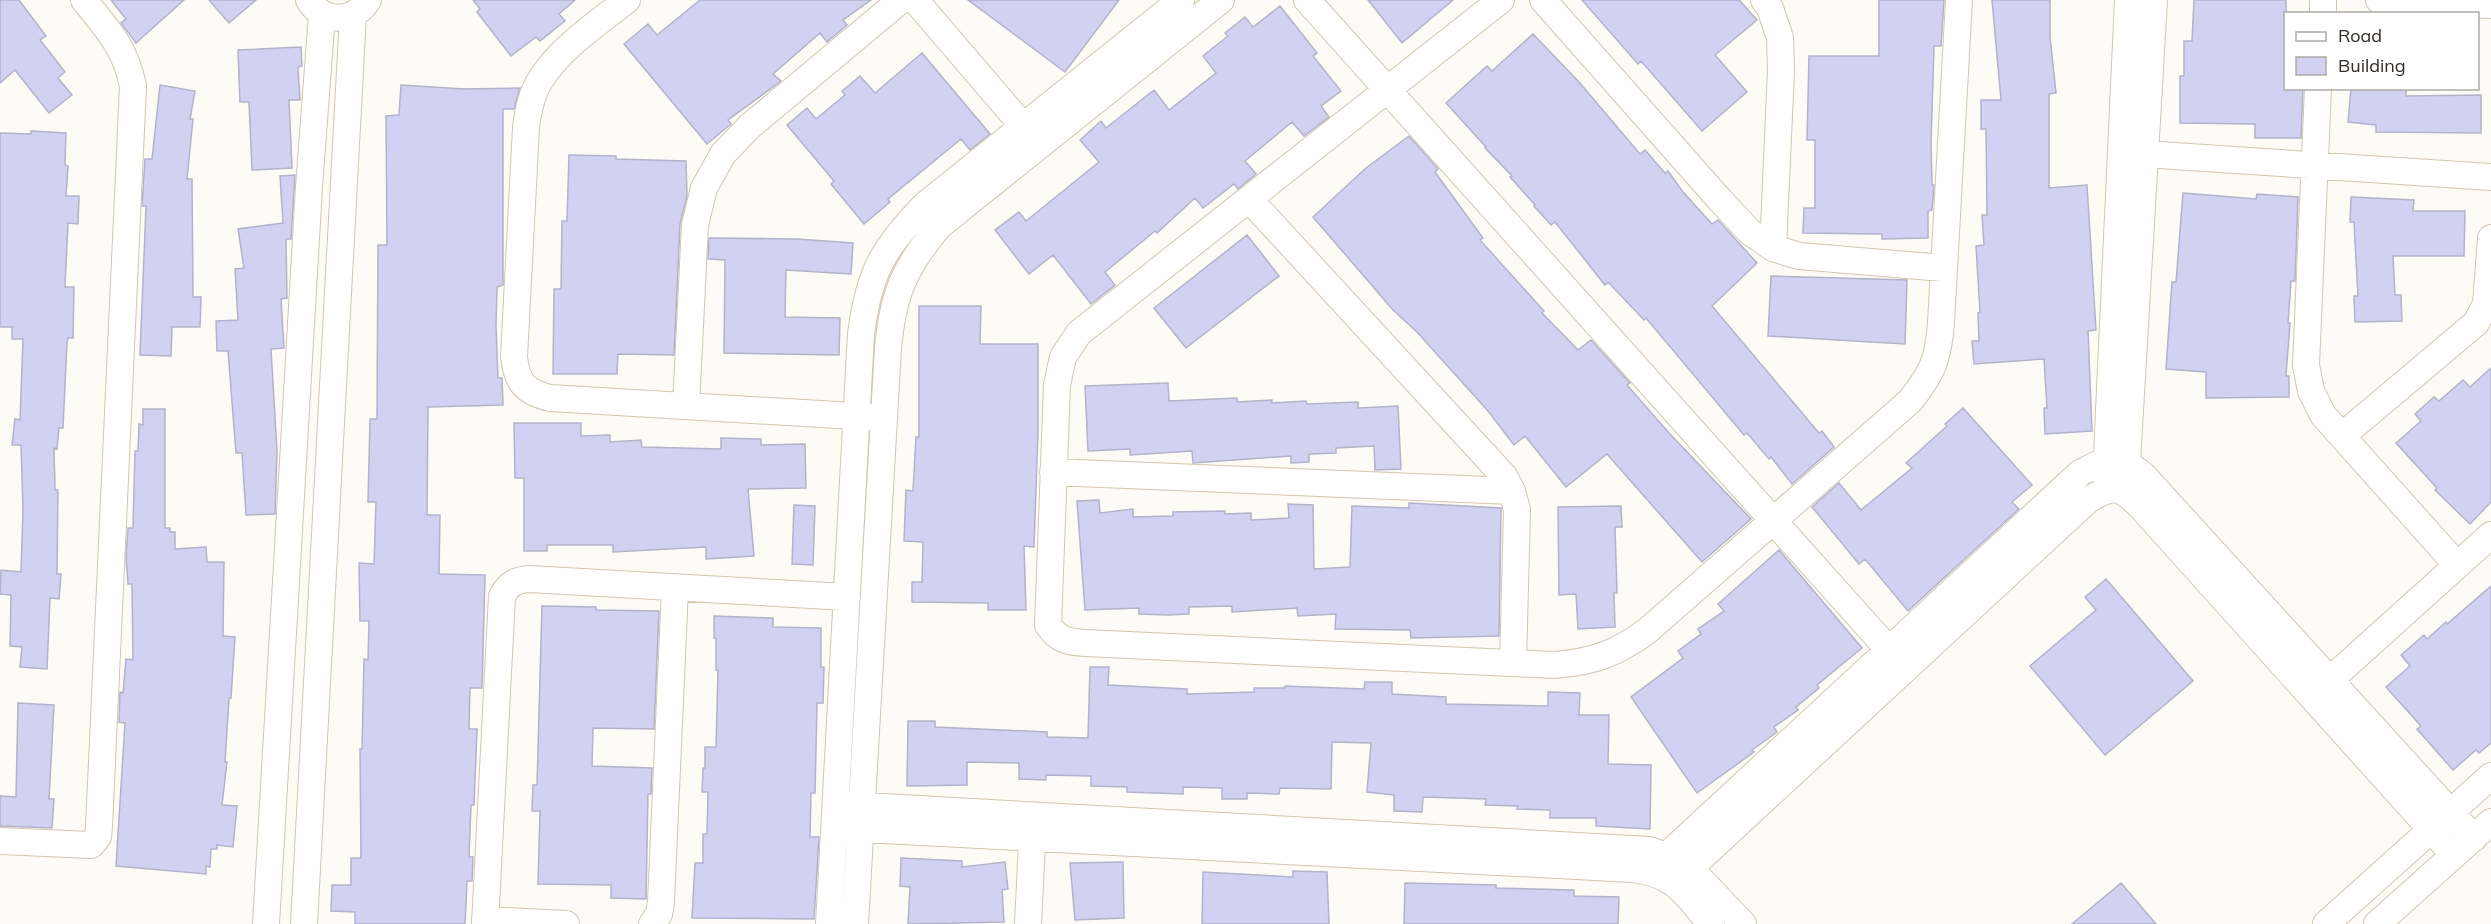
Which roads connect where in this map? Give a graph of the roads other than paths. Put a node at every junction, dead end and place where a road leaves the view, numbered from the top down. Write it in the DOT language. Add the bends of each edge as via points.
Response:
graph roads {
  1 [pos="84,0"];
  2 [pos="627,0"];
  3 [pos="901,0"];
  4 [pos="915,0"];
  5 [pos="1221,0"];
  6 [pos="1307,0"];
  7 [pos="1501,0"];
  8 [pos="1543,0"];
  9 [pos="1764,0"];
  10 [pos="1959,0"];
  11 [pos="2128,0"];
  12 [pos="2154,0"];
  13 [pos="2379,0"];
  14 [pos="1166,5"];
  15 [pos="2491,5"];
  16 [pos="316,7"];
  17 [pos="360,8"];
  18 [pos="1388,90"];
  19 [pos="2319,90"];
  20 [pos="1022,126"];
  21 [pos="1040,145"];
  22 [pos="2134,153"];
  23 [pos="2314,165"];
  24 [pos="2491,177"];
  25 [pos="1249,199"];
  26 [pos="2491,238"];
  27 [pos="1773,248"];
  28 [pos="305,260"];
  29 [pos="340,262"];
  30 [pos="1943,268"];
  31 [pos="686,405"];
  32 [pos="856,415"];
  33 [pos="884,418"];
  34 [pos="2343,435"];
  35 [pos="294,456"];
  36 [pos="329,458"];
  37 [pos="2117,460"];
  38 [pos="1053,472"];
  39 [pos="2115,490"];
  40 [pos="1512,491"];
  41 [pos="1773,520"];
  42 [pos="2491,535"];
  43 [pos="2457,566"];
  44 [pos="675,588"];
  45 [pos="847,597"];
  46 [pos="1889,650"];
  47 [pos="1513,663"];
  48 [pos="2330,680"];
  49 [pos="2491,776"];
  50 [pos="2451,812"];
  51 [pos="835,816"];
  52 [pos="860,817"];
  53 [pos="1033,827"];
  54 [pos="2432,830"];
  55 [pos="2482,830"];
  56 [pos="0,841"];
  57 [pos="2454,855"];
  58 [pos="1659,864"];
  59 [pos="1682,875"];
  60 [pos="485,922"];
  61 [pos="266,924"];
  62 [pos="304,924"];
  63 [pos="566,924"];
  64 [pos="652,924"];
  65 [pos="829,924"];
  66 [pos="855,924"];
  67 [pos="1028,924"];
  68 [pos="1711,924"];
  69 [pos="1743,924"];
  70 [pos="2326,924"];
  71 [pos="2377,924"];
  1 -- 56 [label="street" via="117,41 133,86 99,827 98,837 91,845"];
  2 -- 31 [label="street" via="555,61 540,80 530,104 525,128 516,372 529,390 550,398"];
  3 -- 31 [label="street" via="750,126 723,154 704,188 695,225"];
  4 -- 20 [label="street"];
  5 -- 21 [label="street"];
  6 -- 18 [label="street"];
  7 -- 18 [label="street"];
  8 -- 27 [label="street" via="1720,200 1750,232"];
  9 -- 27 [label="street" via="1780,39"];
  10 -- 30 [label="street"];
  11 -- 22 [label="street"];
  12 -- 22 [label="street"];
  13 -- 15 [label="street"];
  14 -- 20 [label="street"];
  16 -- 17 [label="street" via="332,18 343,18"];
  16 -- 28 [label="street"];
  17 -- 29 [label="street"];
  18 -- 25 [label="street"];
  18 -- 41 [label="street"];
  19 -- 23 [label="street"];
  20 -- 21 [label="street"];
  20 -- 32 [label="street" via="925,205 899,231 879,262 866,297"];
  21 -- 33 [label="street" via="939,226 917,252 901,282 891,314"];
  22 -- 23 [label="street"];
  22 -- 37 [label="street"];
  23 -- 24 [label="street"];
  23 -- 34 [label="street" via="2306,365 2311,391 2323,415"];
  25 -- 38 [label="street" via="1079,333 1063,357 1056,385"];
  25 -- 40 [label="street" via="1498,469"];
  26 -- 34 [label="street" via="2486,304 2476,323"];
  27 -- 30 [label="street" via="1799,256"];
  28 -- 29 [label="street"];
  28 -- 35 [label="street"];
  29 -- 36 [label="street"];
  30 -- 41 [label="street" via="1938,352 1928,378 1910,401"];
  31 -- 32 [label="street"];
  32 -- 33 [label="street"];
  32 -- 45 [label="street"];
  33 -- 52 [label="street"];
  34 -- 43 [label="street"];
  35 -- 36 [label="street"];
  35 -- 61 [label="street"];
  36 -- 62 [label="street"];
  37 -- 39 [label="street"];
  37 -- 46 [label="street" via="2080,473"];
  37 -- 48 [label="street" via="2142,475"];
  38 -- 40 [label="street"];
  38 -- 47 [label="street" via="1048,625 1057,637 1085,643"];
  39 -- 54 [label="street"];
  39 -- 59 [label="street" via="2088,500"];
  40 -- 47 [label="street" via="1518,510"];
  41 -- 46 [label="street"];
  41 -- 47 [label="street" via="1626,646 1579,663"];
  42 -- 43 [label="street"];
  43 -- 48 [label="street"];
  44 -- 45 [label="street"];
  44 -- 60 [label="street" via="529,579 517,580 502,596"];
  44 -- 64 [label="street" via="661,902"];
  45 -- 51 [label="street"];
  46 -- 58 [label="street"];
  48 -- 50 [label="street"];
  49 -- 50 [label="street"];
  50 -- 54 [label="street"];
  50 -- 55 [label="street"];
  51 -- 52 [label="street"];
  51 -- 65 [label="street"];
  52 -- 53 [label="street"];
  52 -- 66 [label="street"];
  53 -- 58 [label="street" via="1648,850"];
  53 -- 67 [label="street"];
  54 -- 57 [label="street"];
  54 -- 70 [label="street"];
  55 -- 57 [label="street"];
  57 -- 71 [label="street"];
  58 -- 59 [label="street"];
  59 -- 68 [label="street"];
  59 -- 69 [label="street"];
  60 -- 63 [label="street"];
}
